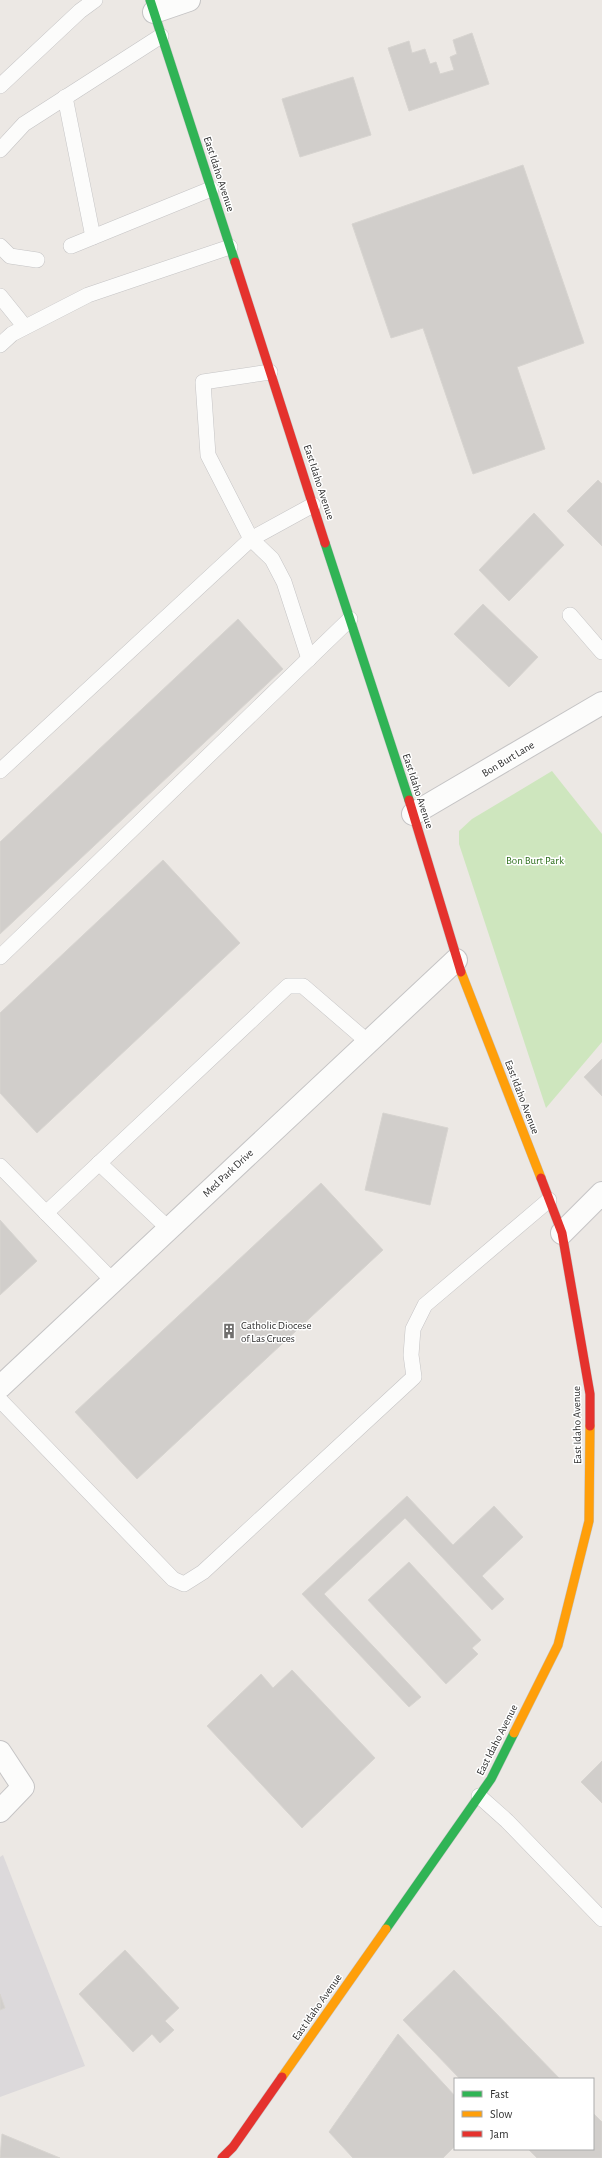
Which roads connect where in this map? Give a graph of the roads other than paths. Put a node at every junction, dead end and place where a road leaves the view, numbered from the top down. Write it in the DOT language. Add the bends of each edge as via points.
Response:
graph roads {
  1 [pos="95,0"];
  2 [pos="190,0"];
  3 [pos="152,6"];
  4 [pos="161,36"];
  5 [pos="0,86"];
  6 [pos="65,97"];
  7 [pos="0,150"];
  8 [pos="211,188"];
  9 [pos="93,237"];
  10 [pos="0,246"];
  11 [pos="71,246"];
  12 [pos="230,247"];
  13 [pos="37,260"];
  14 [pos="0,296"];
  15 [pos="25,327"];
  16 [pos="0,345"];
  17 [pos="270,372"];
  18 [pos="313,505"];
  19 [pos="251,539"];
  20 [pos="570,615"];
  21 [pos="350,619"];
  22 [pos="602,652"];
  23 [pos="309,659"];
  24 [pos="602,702"];
  25 [pos="0,771"];
  26 [pos="413,814"];
  27 [pos="0,957"];
  28 [pos="456,960"];
  29 [pos="368,1042"];
  30 [pos="99,1163"];
  31 [pos="0,1166"];
  32 [pos="602,1193"];
  33 [pos="549,1200"];
  34 [pos="46,1213"];
  35 [pos="169,1229"];
  36 [pos="562,1233"];
  37 [pos="113,1281"];
  38 [pos="0,1387"];
  39 [pos="0,1400"];
  40 [pos="596,1519"];
  41 [pos="0,1752"];
  42 [pos="479,1796"];
  43 [pos="0,1811"];
  44 [pos="602,1919"];
  45 [pos="233,2147"];
  46 [pos="222,2158"];
  47 [pos="230,2158"];
  1 -- 5 [label="lane"];
  2 -- 3 [label="street"];
  3 -- 4 [label="street, East Idaho Avenue"];
  4 -- 6 [label="lane"];
  4 -- 8 [label="street, East Idaho Avenue"];
  6 -- 7 [label="lane" via="24,124"];
  6 -- 9 [label="lane"];
  8 -- 9 [label="lane"];
  8 -- 12 [label="street, East Idaho Avenue"];
  9 -- 11 [label="lane"];
  10 -- 13 [label="lane" via="10,256"];
  12 -- 15 [label="lane" via="88,295"];
  12 -- 17 [label="street, East Idaho Avenue"];
  14 -- 15 [label="lane"];
  15 -- 16 [label="lane"];
  17 -- 18 [label="street, East Idaho Avenue"];
  17 -- 19 [label="lane" via="203,382 208,455"];
  18 -- 19 [label="lane"];
  18 -- 21 [label="street, East Idaho Avenue"];
  19 -- 23 [label="lane" via="272,559 284,582"];
  19 -- 25 [label="lane"];
  20 -- 22 [label="lane"];
  21 -- 23 [label="lane"];
  21 -- 26 [label="street, East Idaho Avenue"];
  23 -- 27 [label="lane"];
  24 -- 26 [label="street, Bon Burt Lane"];
  26 -- 28 [label="street, East Idaho Avenue"];
  28 -- 29 [label="street, Med Park Drive"];
  28 -- 33 [label="street, East Idaho Avenue"];
  29 -- 30 [label="lane" via="303,986 288,986"];
  29 -- 35 [label="street, Med Park Drive"];
  30 -- 34 [label="lane"];
  30 -- 35 [label="lane"];
  31 -- 34 [label="lane"];
  32 -- 36 [label="street"];
  33 -- 36 [label="street, East Idaho Avenue"];
  33 -- 39 [label="lane" via="425,1305 413,1329 411,1355 414,1377 203,1572 184,1584 173,1580"];
  34 -- 37 [label="lane"];
  35 -- 37 [label="street, Med Park Drive"];
  36 -- 40 [label="street, East Idaho Avenue" via="590,1394"];
  37 -- 38 [label="street, Med Park Drive"];
  40 -- 42 [label="street, East Idaho Avenue" via="558,1645 491,1779"];
  41 -- 43 [label="street" via="23,1787"];
  42 -- 44 [label="lane" via="507,1821"];
  42 -- 45 [label="street, East Idaho Avenue"];
  45 -- 46 [label="street, East Idaho Avenue"];
  45 -- 47 [label="street, East Idaho Avenue"];
}
